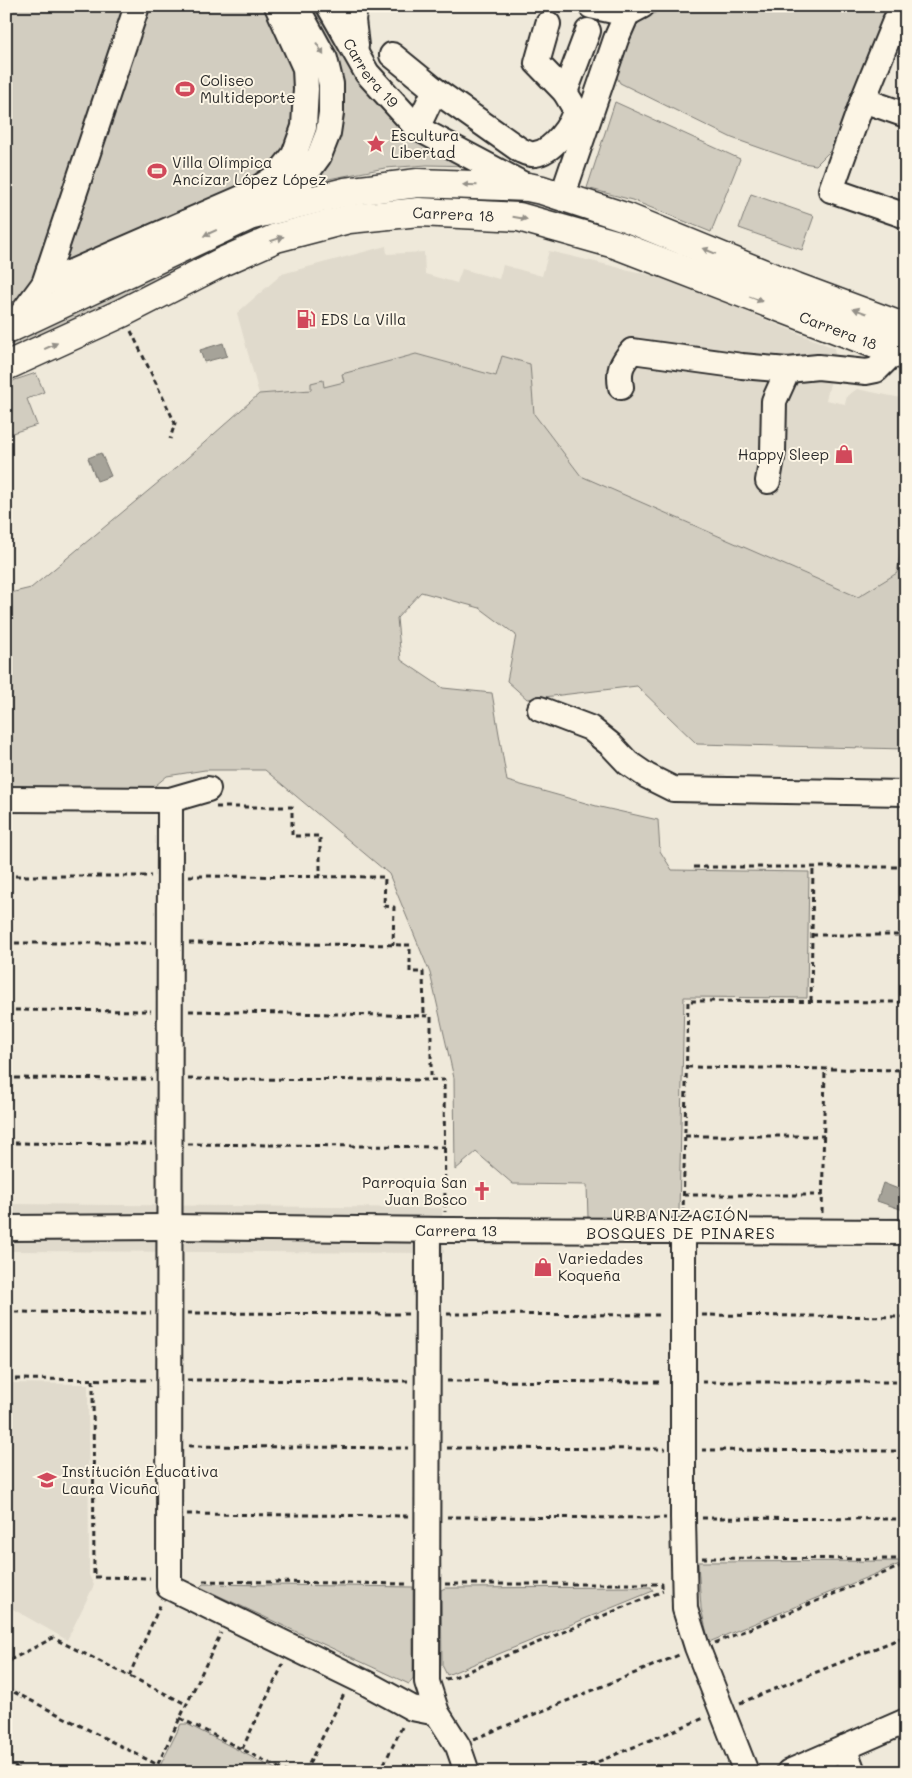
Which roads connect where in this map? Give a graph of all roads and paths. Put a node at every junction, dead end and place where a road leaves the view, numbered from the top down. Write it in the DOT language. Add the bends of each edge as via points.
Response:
graph roads {
  1 [pos="137,6"];
  2 [pos="277,6"];
  3 [pos="296,6"];
  4 [pos="329,6"];
  5 [pos="355,6"];
  6 [pos="591,6"];
  7 [pos="635,10"];
  8 [pos="895,21"];
  9 [pos="548,24"];
  10 [pos="588,31"];
  11 [pos="356,52"];
  12 [pos="392,55"];
  13 [pos="434,90"];
  14 [pos="565,92"];
  15 [pos="863,100"];
  16 [pos="906,115"];
  17 [pos="417,128"];
  18 [pos="528,188"];
  19 [pos="562,197"];
  20 [pos="249,216"];
  21 [pos="906,216"];
  22 [pos="44,284"];
  23 [pos="122,313"];
  24 [pos="10,328"];
  25 [pos="906,328"];
  26 [pos="900,354"];
  27 [pos="6,366"];
  28 [pos="788,370"];
  29 [pos="621,387"];
  30 [pos="170,439"];
  31 [pos="768,481"];
  32 [pos="540,709"];
  33 [pos="906,793"];
  34 [pos="208,798"];
  35 [pos="6,799"];
  36 [pos="170,800"];
  37 [pos="694,867"];
  38 [pos="813,867"];
  39 [pos="906,867"];
  40 [pos="6,876"];
  41 [pos="170,876"];
  42 [pos="320,876"];
  43 [pos="812,935"];
  44 [pos="906,936"];
  45 [pos="6,943"];
  46 [pos="169,943"];
  47 [pos="393,945"];
  48 [pos="811,1002"];
  49 [pos="906,1002"];
  50 [pos="6,1010"];
  51 [pos="169,1011"];
  52 [pos="424,1015"];
  53 [pos="687,1067"];
  54 [pos="825,1069"];
  55 [pos="906,1070"];
  56 [pos="6,1078"];
  57 [pos="168,1079"];
  58 [pos="431,1079"];
  59 [pos="685,1136"];
  60 [pos="824,1136"];
  61 [pos="6,1143"];
  62 [pos="168,1144"];
  63 [pos="445,1147"];
  64 [pos="684,1195"];
  65 [pos="822,1196"];
  66 [pos="168,1227"];
  67 [pos="6,1228"];
  68 [pos="437,1230"];
  69 [pos="683,1232"];
  70 [pos="822,1232"];
  71 [pos="906,1232"];
  72 [pos="6,1312"];
  73 [pos="168,1313"];
  74 [pos="428,1314"];
  75 [pos="683,1315"];
  76 [pos="906,1317"];
  77 [pos="6,1379"];
  78 [pos="92,1380"];
  79 [pos="168,1380"];
  80 [pos="428,1381"];
  81 [pos="683,1382"];
  82 [pos="906,1382"];
  83 [pos="168,1446"];
  84 [pos="427,1448"];
  85 [pos="683,1450"];
  86 [pos="906,1451"];
  87 [pos="169,1514"];
  88 [pos="427,1516"];
  89 [pos="682,1518"];
  90 [pos="906,1519"];
  91 [pos="684,1558"];
  92 [pos="906,1559"];
  93 [pos="906,1564"];
  94 [pos="169,1582"];
  95 [pos="684,1592"];
  96 [pos="229,1616"];
  97 [pos="906,1636"];
  98 [pos="292,1647"];
  99 [pos="697,1648"];
  100 [pos="6,1669"];
  101 [pos="129,1676"];
  102 [pos="352,1677"];
  103 [pos="427,1682"];
  104 [pos="6,1688"];
  105 [pos="186,1704"];
  106 [pos="412,1708"];
  107 [pos="722,1710"];
  108 [pos="437,1713"];
  109 [pos="180,1718"];
  110 [pos="906,1721"];
  111 [pos="458,1746"];
  112 [pos="844,1748"];
  113 [pos="242,1749"];
  114 [pos="6,1762"];
  115 [pos="158,1764"];
  116 [pos="25,1772"];
  117 [pos="154,1772"];
  118 [pos="287,1772"];
  119 [pos="304,1772"];
  120 [pos="380,1772"];
  121 [pos="467,1772"];
  122 [pos="573,1772"];
  123 [pos="746,1772"];
  124 [pos="789,1772"];
  125 [pos="853,1772"];
  1 -- 22 [label="street"];
  2 -- 22 [label="street" via="305,68 306,89 304,127 294,154 277,176 244,197"];
  3 -- 20 [label="street, one-way" via="326,59 331,84 328,133 319,156 298,185"];
  4 -- 11 [label="street, Carrera 19"];
  5 -- 11 [label="street"];
  6 -- 7 [label="street"];
  7 -- 19 [label="street" via="616,39"];
  8 -- 15 [label="street"];
  9 -- 14 [label="street" via="537,63"];
  10 -- 14 [label="street"];
  11 -- 17 [label="street, Carrera 19" via="366,73"];
  12 -- 13 [label="street"];
  13 -- 14 [label="street" via="529,154 546,150 569,126 575,109"];
  13 -- 17 [label="street"];
  15 -- 16 [label="street"];
  15 -- 21 [label="street" via="832,190"];
  17 -- 18 [label="street, Carrera 19"];
  18 -- 19 [label="main road, Carrera 18"];
  18 -- 20 [label="main road, Carrera 18, one-way" via="418,183 345,192"];
  25 -- 19 [label="main road, Carrera 18, one-way" via="628,218"];
  20 -- 24 [label="main road, Carrera 18, one-way"];
  22 -- 24 [label="street"];
  23 -- 26 [label="main road, Carrera 18, one-way" via="276,238 349,219 419,212 519,217 615,244"];
  27 -- 23 [label="main road, Carrera 18, one-way"];
  23 -- 30 [label="path" via="176,422"];
  26 -- 28 [label="street" via="876,370 866,372 818,366"];
  28 -- 29 [label="street" via="632,351 623,362 619,375"];
  28 -- 31 [label="street" via="774,401 773,452"];
  32 -- 33 [label="street" via="590,728 628,763 673,788"];
  34 -- 36 [label="street"];
  34 -- 42 [label="path" via="292,807 292,836 320,836"];
  35 -- 36 [label="street"];
  36 -- 41 [label="street"];
  37 -- 38 [label="path"];
  38 -- 39 [label="path"];
  38 -- 43 [label="path"];
  40 -- 41 [label="path"];
  41 -- 42 [label="path"];
  41 -- 46 [label="street"];
  42 -- 47 [label="path" via="385,877 384,906 394,907"];
  43 -- 44 [label="path"];
  43 -- 48 [label="path"];
  45 -- 46 [label="path"];
  46 -- 47 [label="path"];
  46 -- 51 [label="street"];
  47 -- 52 [label="path" via="410,945 410,972 423,972"];
  48 -- 49 [label="path"];
  48 -- 53 [label="path" via="688,1001"];
  50 -- 51 [label="path"];
  51 -- 52 [label="path"];
  51 -- 57 [label="street"];
  52 -- 58 [label="path" via="431,1016"];
  53 -- 54 [label="path"];
  53 -- 59 [label="path"];
  54 -- 55 [label="path"];
  54 -- 60 [label="path"];
  56 -- 57 [label="path"];
  57 -- 58 [label="path"];
  57 -- 62 [label="street"];
  58 -- 63 [label="path" via="444,1080"];
  59 -- 60 [label="path"];
  59 -- 64 [label="path"];
  60 -- 65 [label="path"];
  61 -- 62 [label="path"];
  62 -- 63 [label="path"];
  62 -- 66 [label="street"];
  63 -- 68 [label="path"];
  64 -- 65 [label="path"];
  64 -- 69 [label="path"];
  65 -- 70 [label="path"];
  66 -- 67 [label="street, Carrera 13"];
  66 -- 68 [label="street, Carrera 13"];
  66 -- 73 [label="street"];
  68 -- 69 [label="street, Carrera 13"];
  68 -- 74 [label="street"];
  69 -- 70 [label="street, Carrera 13"];
  69 -- 75 [label="street"];
  70 -- 71 [label="street, Carrera 13"];
  72 -- 73 [label="path"];
  73 -- 74 [label="path"];
  73 -- 79 [label="street"];
  74 -- 75 [label="path"];
  74 -- 80 [label="street"];
  75 -- 76 [label="path"];
  75 -- 81 [label="street"];
  77 -- 78 [label="path"];
  78 -- 79 [label="path"];
  78 -- 94 [label="path" via="94,1577"];
  79 -- 80 [label="path"];
  79 -- 83 [label="street"];
  80 -- 81 [label="path"];
  80 -- 84 [label="street"];
  81 -- 82 [label="path"];
  81 -- 85 [label="street"];
  83 -- 84 [label="path"];
  83 -- 87 [label="street"];
  84 -- 85 [label="path"];
  84 -- 88 [label="street"];
  85 -- 86 [label="path"];
  85 -- 89 [label="street"];
  87 -- 88 [label="path"];
  87 -- 94 [label="street"];
  88 -- 89 [label="path"];
  88 -- 103 [label="street"];
  89 -- 90 [label="path"];
  89 -- 91 [label="street"];
  91 -- 92 [label="path"];
  91 -- 95 [label="street"];
  93 -- 99 [label="path"];
  94 -- 96 [label="street"];
  94 -- 101 [label="path"];
  95 -- 99 [label="street" via="685,1609"];
  95 -- 103 [label="path" via="662,1591 452,1678"];
  96 -- 98 [label="street"];
  96 -- 105 [label="path"];
  97 -- 107 [label="path"];
  98 -- 102 [label="street"];
  98 -- 113 [label="path"];
  99 -- 107 [label="street"];
  99 -- 111 [label="path"];
  100 -- 101 [label="path" via="12,1659 53,1638"];
  101 -- 105 [label="path"];
  102 -- 106 [label="street"];
  102 -- 119 [label="path"];
  103 -- 108 [label="street"];
  104 -- 115 [label="path"];
  105 -- 109 [label="path"];
  106 -- 108 [label="street"];
  106 -- 120 [label="path"];
  107 -- 122 [label="path"];
  107 -- 123 [label="street"];
  108 -- 111 [label="street"];
  109 -- 113 [label="path"];
  109 -- 115 [label="path"];
  110 -- 112 [label="street"];
  111 -- 121 [label="street"];
  112 -- 124 [label="street"];
  112 -- 125 [label="street"];
  113 -- 118 [label="path"];
  114 -- 116 [label="path"];
  115 -- 117 [label="path"];
}
